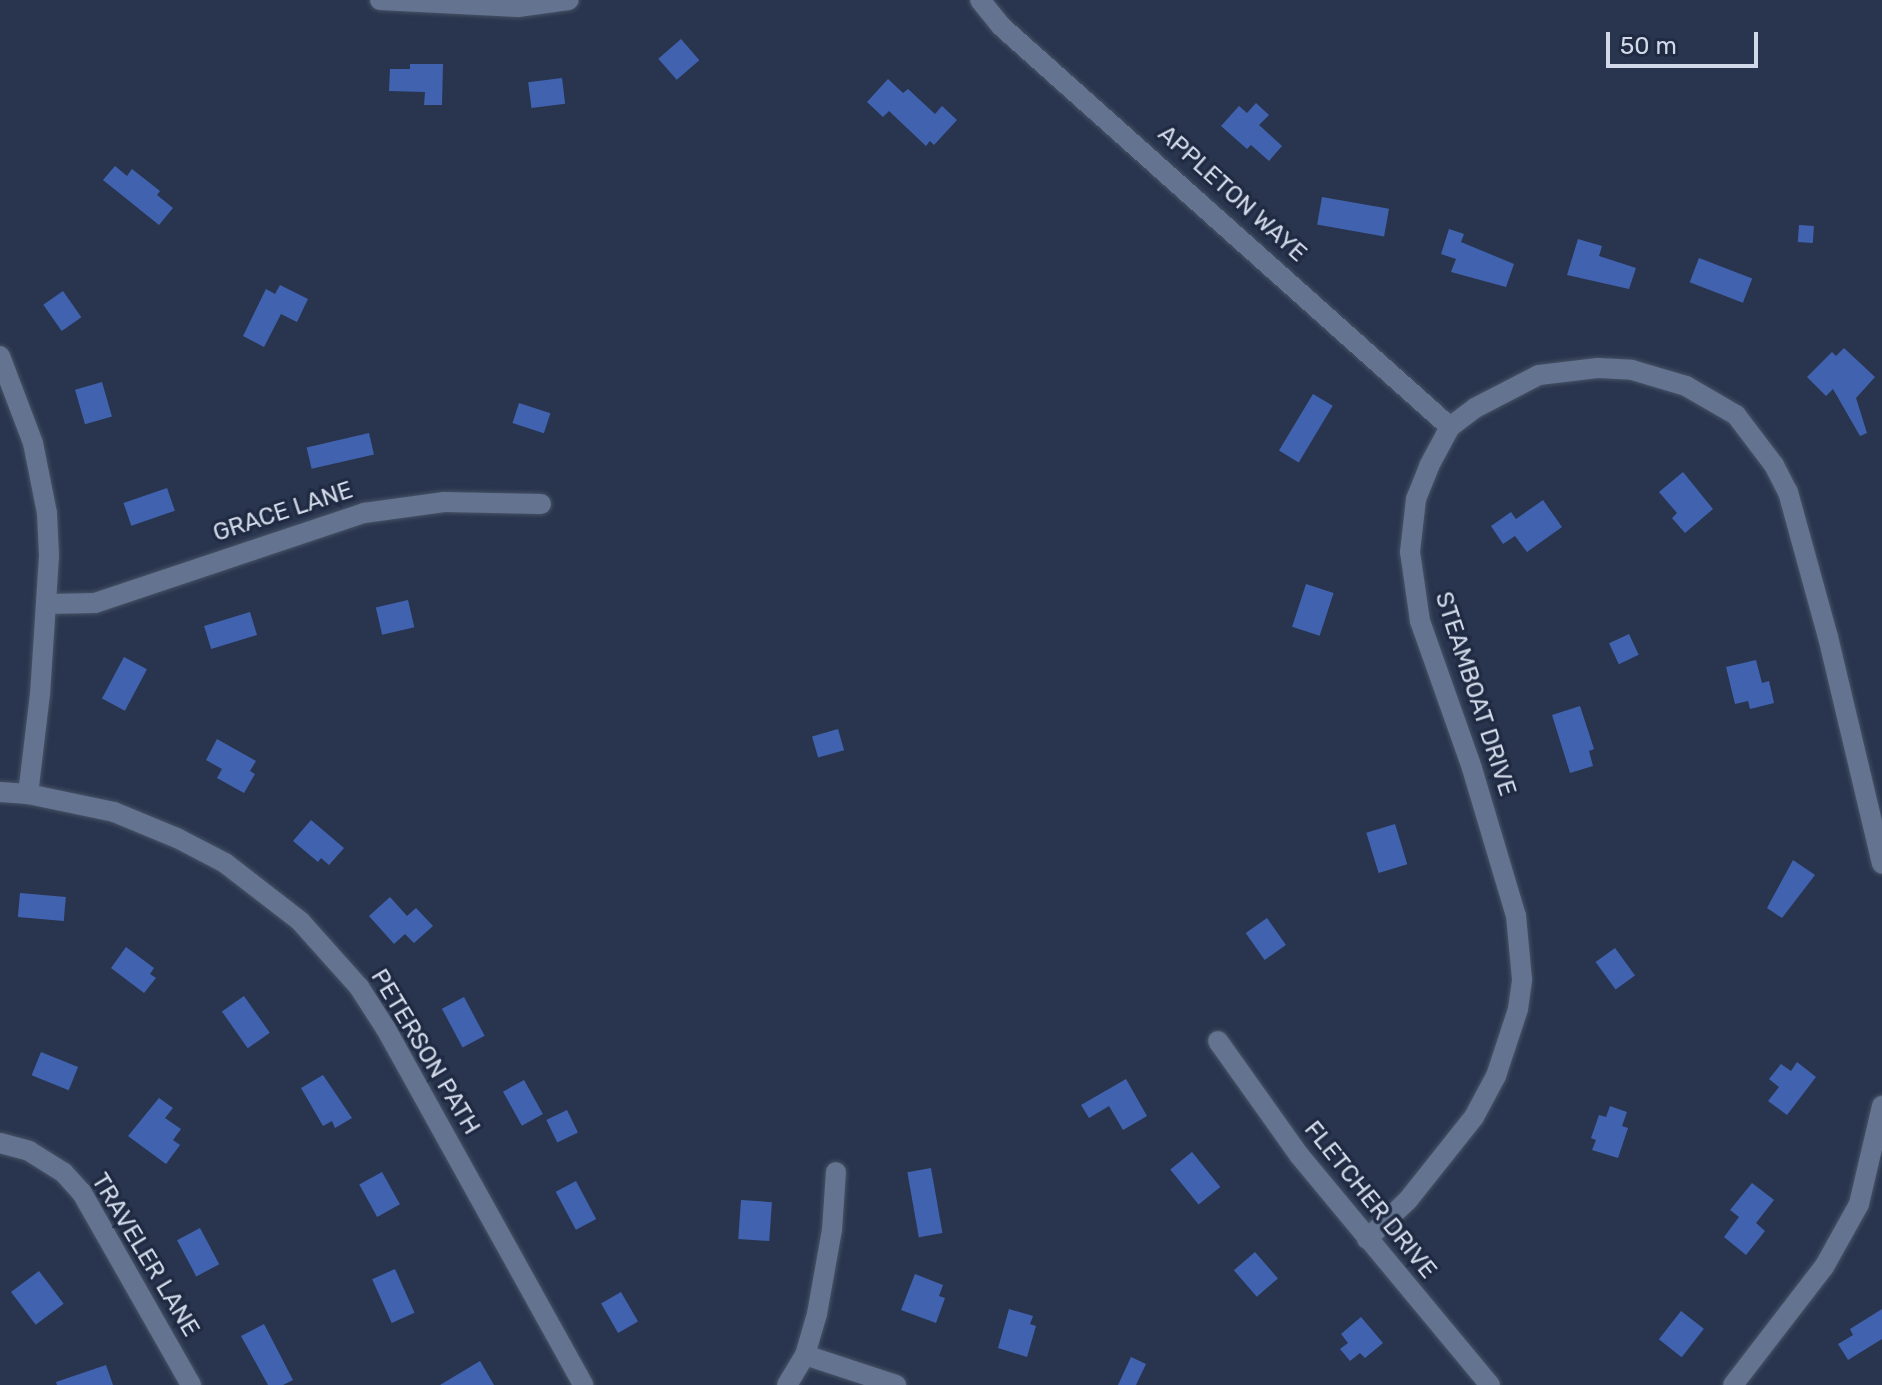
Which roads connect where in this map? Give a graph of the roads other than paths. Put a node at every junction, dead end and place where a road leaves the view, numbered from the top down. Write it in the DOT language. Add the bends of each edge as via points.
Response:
graph roads {
  1 [pos="380,0"];
  2 [pos="569,0"];
  3 [pos="980,0"];
  4 [pos="0,356"];
  5 [pos="1450,427"];
  6 [pos="541,504"];
  7 [pos="48,604"];
  8 [pos="0,792"];
  9 [pos="28,794"];
  10 [pos="1882,864"];
  11 [pos="1218,1041"];
  12 [pos="1882,1106"];
  13 [pos="0,1143"];
  14 [pos="836,1172"];
  15 [pos="1367,1239"];
  16 [pos="805,1355"];
  17 [pos="191,1385"];
  18 [pos="583,1385"];
  19 [pos="787,1385"];
  20 [pos="896,1385"];
  21 [pos="1490,1385"];
  22 [pos="1733,1385"];
  1 -- 2 [label="street" via="518,7"];
  3 -- 5 [label="street, APPLETON WAYE" via="1001,26"];
  4 -- 7 [label="street" via="22,406 39,467 48,527"];
  5 -- 10 [label="street, STEAMBOAT DRIVE" via="1498,393 1539,375 1585,369 1660,377 1736,415 1788,492"];
  5 -- 15 [label="street, STEAMBOAT DRIVE" via="1416,499 1412,580 1420,621 1499,852 1516,916 1522,979 1511,1036 1474,1117 1408,1200"];
  6 -- 7 [label="street, GRACE LANE" via="444,502 364,513 95,603"];
  7 -- 9 [label="street"];
  8 -- 9 [label="street, PETERSON PATH"];
  9 -- 18 [label="street, PETERSON PATH" via="114,812 177,838 225,863 300,921 359,987 393,1040"];
  11 -- 15 [label="street, FLETCHER DRIVE"];
  12 -- 22 [label="street" via="1859,1204 1824,1267"];
  13 -- 17 [label="street, TRAVELER LANE" via="29,1151 63,1172 82,1193"];
  14 -- 16 [label="street" via="832,1230"];
  15 -- 21 [label="street, FLETCHER DRIVE"];
  16 -- 19 [label="street"];
  16 -- 20 [label="street"];
}
